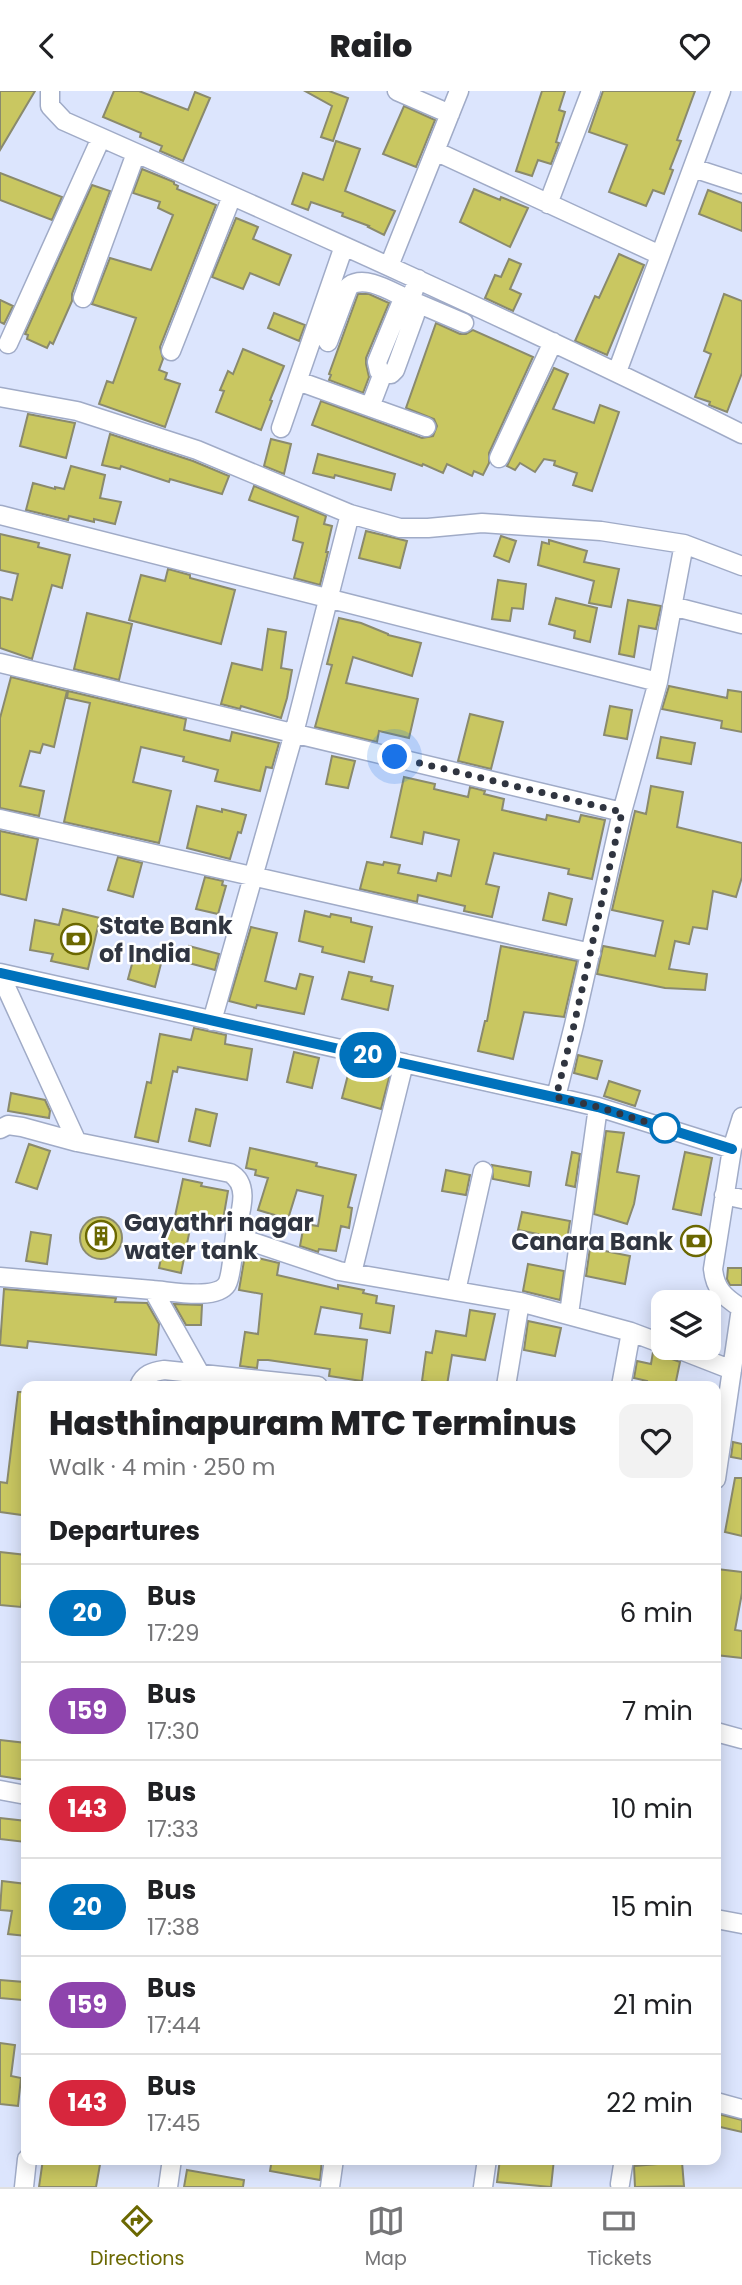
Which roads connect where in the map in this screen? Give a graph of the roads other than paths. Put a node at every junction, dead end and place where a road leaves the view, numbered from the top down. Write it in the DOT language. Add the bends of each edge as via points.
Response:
graph roads {
  1 [pos="51,91"];
  2 [pos="397,91"];
  3 [pos="459,91"];
  4 [pos="591,91"];
  5 [pos="721,91"];
  6 [pos="450,114"];
  7 [pos="101,138"];
  8 [pos="435,151"];
  9 [pos="136,153"];
  10 [pos="693,168"];
  11 [pos="742,184"];
  12 [pos="232,196"];
  13 [pos="548,204"];
  14 [pos="344,246"];
  15 [pos="660,255"];
  16 [pos="389,266"];
  17 [pos="418,279"];
  18 [pos="83,298"];
  19 [pos="410,302"];
  20 [pos="464,323"];
  21 [pos="328,342"];
  22 [pos="553,342"];
  23 [pos="8,344"];
  24 [pos="171,351"];
  25 [pos="617,372"];
  26 [pos="298,381"];
  27 [pos="0,397"];
  28 [pos="370,407"];
  29 [pos="426,427"];
  30 [pos="281,428"];
  31 [pos="742,434"];
  32 [pos="499,458"];
  33 [pos="350,514"];
  34 [pos="0,515"];
  35 [pos="684,544"];
  36 [pos="742,566"];
  37 [pos="328,600"];
  38 [pos="672,606"];
  39 [pos="742,624"];
  40 [pos="0,663"];
  41 [pos="658,683"];
  42 [pos="294,733"];
  43 [pos="622,812"];
  44 [pos="0,819"];
  45 [pos="253,876"];
  46 [pos="591,953"];
  47 [pos="0,974"];
  48 [pos="212,1021"];
  49 [pos="404,1063"];
  50 [pos="556,1097"];
  51 [pos="598,1107"];
  52 [pos="742,1117"];
  53 [pos="0,1129"];
  54 [pos="77,1142"];
  55 [pos="732,1149"];
  56 [pos="483,1171"];
  57 [pos="733,1197"];
  58 [pos="235,1236"];
  59 [pos="352,1273"];
  60 [pos="0,1277"];
  61 [pos="153,1290"];
  62 [pos="456,1291"];
  63 [pos="520,1302"];
  64 [pos="741,1308"];
  65 [pos="569,1314"];
  66 [pos="631,1332"];
  67 [pos="651,1340"];
  68 [pos="706,1360"];
  69 [pos="732,1370"];
  70 [pos="198,1372"];
  71 [pos="142,1381"];
  72 [pos="260,1381"];
  73 [pos="507,1381"];
  74 [pos="622,1381"];
  75 [pos="721,1445"];
  76 [pos="721,1734"];
  77 [pos="742,1739"];
  78 [pos="0,1790"];
  79 [pos="21,1794"];
  80 [pos="721,1920"];
  81 [pos="742,1924"];
  82 [pos="721,2103"];
  83 [pos="742,2109"];
  84 [pos="26,2165"];
  85 [pos="171,2165"];
  86 [pos="333,2165"];
  87 [pos="486,2165"];
  88 [pos="623,2165"];
  89 [pos="620,2185"];
  90 [pos="24,2187"];
  91 [pos="168,2187"];
  92 [pos="330,2187"];
  93 [pos="483,2187"];
  1 -- 7 [label="street" via="50,106 64,121"];
  2 -- 6 [label="street"];
  3 -- 6 [label="street"];
  4 -- 13 [label="street"];
  5 -- 10 [label="street"];
  6 -- 8 [label="street"];
  7 -- 9 [label="street"];
  7 -- 23 [label="street"];
  8 -- 13 [label="street"];
  8 -- 16 [label="street"];
  9 -- 12 [label="street"];
  9 -- 18 [label="street"];
  10 -- 11 [label="street"];
  10 -- 15 [label="street"];
  12 -- 14 [label="street"];
  12 -- 24 [label="street"];
  13 -- 15 [label="street"];
  14 -- 16 [label="street"];
  14 -- 26 [label="street"];
  15 -- 25 [label="street"];
  16 -- 17 [label="street"];
  17 -- 19 [label="street"];
  17 -- 22 [label="street"];
  19 -- 20 [label="street"];
  19 -- 21 [label="street" via="368,282 353,283"];
  19 -- 28 [label="street" via="398,308 377,362 383,373"];
  22 -- 25 [label="street"];
  22 -- 32 [label="street"];
  25 -- 31 [label="street"];
  26 -- 28 [label="street"];
  26 -- 30 [label="street"];
  27 -- 33 [label="street" via="77,411 197,450"];
  28 -- 29 [label="street"];
  33 -- 35 [label="street" via="400,528 482,523 601,531"];
  33 -- 37 [label="street"];
  34 -- 37 [label="street"];
  35 -- 36 [label="street"];
  35 -- 38 [label="street"];
  37 -- 41 [label="street"];
  37 -- 42 [label="street"];
  38 -- 39 [label="street"];
  38 -- 41 [label="street"];
  40 -- 42 [label="street"];
  41 -- 43 [label="street"];
  42 -- 43 [label="street"];
  42 -- 45 [label="street"];
  43 -- 46 [label="street"];
  44 -- 45 [label="street"];
  45 -- 46 [label="street"];
  45 -- 48 [label="street"];
  46 -- 50 [label="street"];
  47 -- 48 [label="street"];
  47 -- 54 [label="street"];
  48 -- 49 [label="street"];
  49 -- 50 [label="street"];
  49 -- 59 [label="street"];
  50 -- 51 [label="street"];
  51 -- 55 [label="street"];
  51 -- 65 [label="street"];
  52 -- 55 [label="street"];
  53 -- 54 [label="street" via="22,1127"];
  54 -- 58 [label="street" via="238,1177 243,1189"];
  55 -- 57 [label="street"];
  56 -- 62 [label="street"];
  57 -- 64 [label="street" via="713,1269 722,1295"];
  58 -- 59 [label="street"];
  58 -- 61 [label="street" via="228,1283 221,1290 208,1294"];
  59 -- 62 [label="street"];
  60 -- 61 [label="street"];
  61 -- 70 [label="street"];
  62 -- 63 [label="street"];
  63 -- 65 [label="street"];
  63 -- 73 [label="street"];
  64 -- 69 [label="street"];
  65 -- 66 [label="street"];
  66 -- 67 [label="street"];
  66 -- 74 [label="street"];
  68 -- 69 [label="street"];
  69 -- 75 [label="street"];
  70 -- 71 [label="street" via="151,1372"];
  70 -- 72 [label="street"];
  76 -- 77 [label="street"];
  78 -- 79 [label="street"];
  80 -- 81 [label="street"];
  82 -- 83 [label="street"];
  84 -- 90 [label="street"];
  85 -- 91 [label="street"];
  86 -- 92 [label="street"];
  87 -- 93 [label="street"];
  88 -- 89 [label="street"];
}
